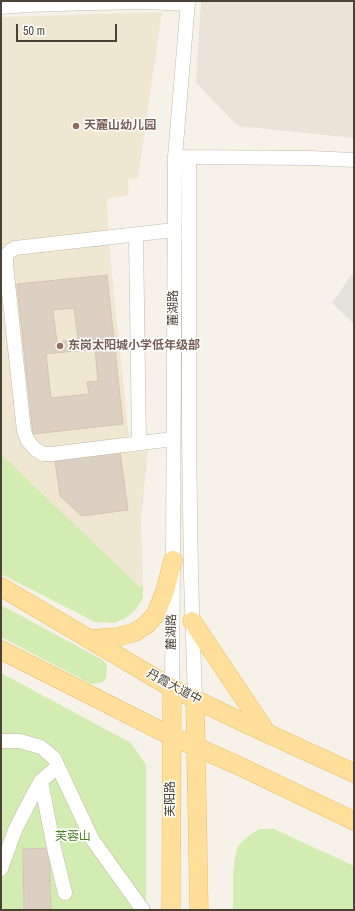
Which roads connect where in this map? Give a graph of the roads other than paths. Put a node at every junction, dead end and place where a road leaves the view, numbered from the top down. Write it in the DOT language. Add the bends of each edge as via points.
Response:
graph roads {
  1 [pos="188,3"];
  2 [pos="1,8"];
  3 [pos="175,156"];
  4 [pos="190,157"];
  5 [pos="354,160"];
  6 [pos="174,230"];
  7 [pos="136,235"];
  8 [pos="173,439"];
  9 [pos="139,443"];
  10 [pos="173,560"];
  11 [pos="1,587"];
  12 [pos="192,621"];
  13 [pos="90,639"];
  14 [pos="1,650"];
  15 [pos="172,688"];
  16 [pos="195,699"];
  17 [pos="267,733"];
  18 [pos="171,736"];
  19 [pos="1,741"];
  20 [pos="196,748"];
  21 [pos="57,767"];
  22 [pos="354,773"];
  23 [pos="41,781"];
  24 [pos="354,821"];
  25 [pos="1,869"];
  26 [pos="64,894"];
  27 [pos="143,910"];
  28 [pos="171,910"];
  29 [pos="199,910"];
  1 -- 2 [label="street" via="92,3"];
  1 -- 3 [label="street, 麓湖路"];
  3 -- 4 [label="street"];
  3 -- 6 [label="street, 麓湖路"];
  4 -- 5 [label="street"];
  4 -- 12 [label="street, 麓湖路" via="189,434"];
  6 -- 7 [label="street"];
  6 -- 8 [label="street, 麓湖路"];
  7 -- 9 [label="street"];
  7 -- 9 [label="street" via="15,248 6,256 6,265 24,431 28,441 43,454"];
  8 -- 9 [label="street"];
  8 -- 10 [label="street, 麓湖路"];
  10 -- 13 [label="main road" via="156,614 146,625 135,632 118,637"];
  10 -- 15 [label="street, 麓湖路"];
  11 -- 13 [label="main road, 丹霞大道中"];
  12 -- 16 [label="street, 麓湖路"];
  12 -- 17 [label="main road"];
  13 -- 15 [label="main road, 丹霞大道中"];
  14 -- 18 [label="main road"];
  15 -- 16 [label="main road, 丹霞大道中"];
  15 -- 18 [label="main road, 芙阳路"];
  16 -- 17 [label="main road, 丹霞大道中"];
  16 -- 20 [label="main road"];
  17 -- 22 [label="main road, 丹霞大道中"];
  18 -- 20 [label="main road"];
  18 -- 28 [label="main road, 芙阳路"];
  19 -- 21 [label="street" via="20,741 41,747 54,758"];
  20 -- 24 [label="main road"];
  20 -- 29 [label="main road"];
  21 -- 23 [label="street"];
  21 -- 27 [label="street" via="92,839"];
  23 -- 25 [label="street" via="16,830"];
  23 -- 26 [label="street"];
}
